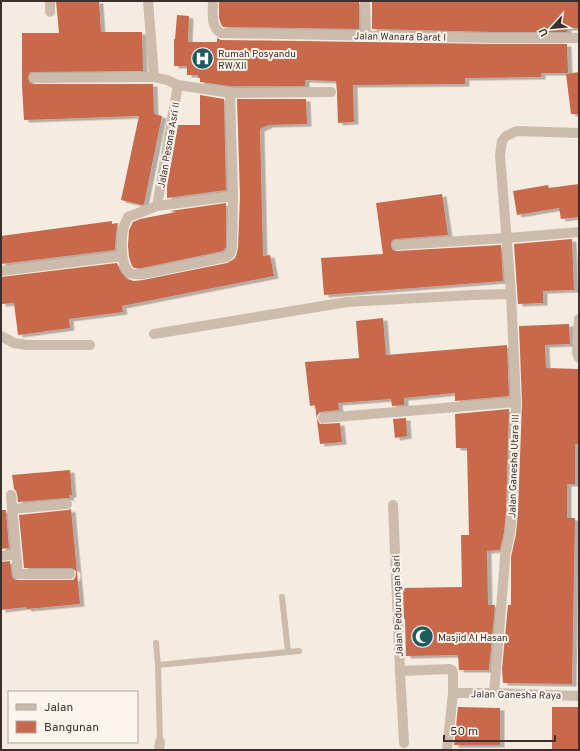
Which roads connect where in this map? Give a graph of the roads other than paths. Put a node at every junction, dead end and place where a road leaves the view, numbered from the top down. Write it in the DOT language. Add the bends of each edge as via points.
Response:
graph roads {
  1 [pos="50,1"];
  2 [pos="148,1"];
  3 [pos="213,1"];
  4 [pos="365,1"];
  5 [pos="50,12"];
  6 [pos="366,36"];
  7 [pos="579,38"];
  8 [pos="154,77"];
  9 [pos="34,78"];
  10 [pos="178,85"];
  11 [pos="331,92"];
  12 [pos="230,93"];
  13 [pos="579,133"];
  14 [pos="233,196"];
  15 [pos="157,206"];
  16 [pos="579,232"];
  17 [pos="507,238"];
  18 [pos="397,245"];
  19 [pos="122,256"];
  20 [pos="1,271"];
  21 [pos="511,294"];
  22 [pos="579,319"];
  23 [pos="154,334"];
  24 [pos="1,336"];
  25 [pos="90,345"];
  26 [pos="579,358"];
  27 [pos="516,402"];
  28 [pos="323,418"];
  29 [pos="11,495"];
  30 [pos="67,504"];
  31 [pos="393,505"];
  32 [pos="12,509"];
  33 [pos="16,554"];
  34 [pos="1,556"];
  35 [pos="70,574"];
  36 [pos="282,597"];
  37 [pos="156,642"];
  38 [pos="299,651"];
  39 [pos="288,652"];
  40 [pos="158,665"];
  41 [pos="400,671"];
  42 [pos="453,693"];
  43 [pos="494,693"];
  44 [pos="579,696"];
  45 [pos="404,743"];
  46 [pos="160,746"];
  47 [pos="447,750"];
  1 -- 5 [label="street"];
  2 -- 8 [label="street"];
  3 -- 6 [label="street, Jalan Wanara Barat I" via="213,25 221,33"];
  4 -- 6 [label="street"];
  6 -- 7 [label="street, Jalan Wanara Barat I"];
  8 -- 9 [label="street"];
  8 -- 10 [label="street"];
  10 -- 12 [label="street"];
  10 -- 15 [label="street, Jalan Pesona Asri II"];
  11 -- 12 [label="street"];
  12 -- 14 [label="street"];
  13 -- 17 [label="street, Jalan Ganesha Utara III" via="517,130 502,141 500,155"];
  14 -- 15 [label="street"];
  14 -- 19 [label="street" via="232,248 226,257 133,274 129,272"];
  15 -- 19 [label="street" via="128,217 123,228"];
  16 -- 17 [label="street"];
  17 -- 18 [label="street"];
  17 -- 21 [label="street, Jalan Ganesha Utara III"];
  19 -- 20 [label="street"];
  21 -- 23 [label="street" via="347,302"];
  21 -- 27 [label="street, Jalan Ganesha Utara III"];
  22 -- 26 [label="street"];
  24 -- 25 [label="street" via="14,343 27,345"];
  27 -- 28 [label="street"];
  27 -- 43 [label="street, Jalan Ganesha Utara III" via="512,512 505,556"];
  29 -- 32 [label="street"];
  30 -- 32 [label="street"];
  31 -- 41 [label="street, Jalan Pedurungan Sari"];
  32 -- 33 [label="street"];
  33 -- 34 [label="street"];
  33 -- 35 [label="street" via="18,574"];
  36 -- 39 [label="lane"];
  37 -- 40 [label="lane"];
  38 -- 39 [label="lane"];
  39 -- 40 [label="lane"];
  40 -- 46 [label="lane"];
  41 -- 42 [label="street, Jalan Pedurungan Sari" via="452,670"];
  41 -- 45 [label="street"];
  42 -- 43 [label="street, Jalan Ganesha Raya"];
  42 -- 47 [label="street, Jalan Pedurungan Sari"];
  43 -- 44 [label="street, Jalan Ganesha Raya"];
}
